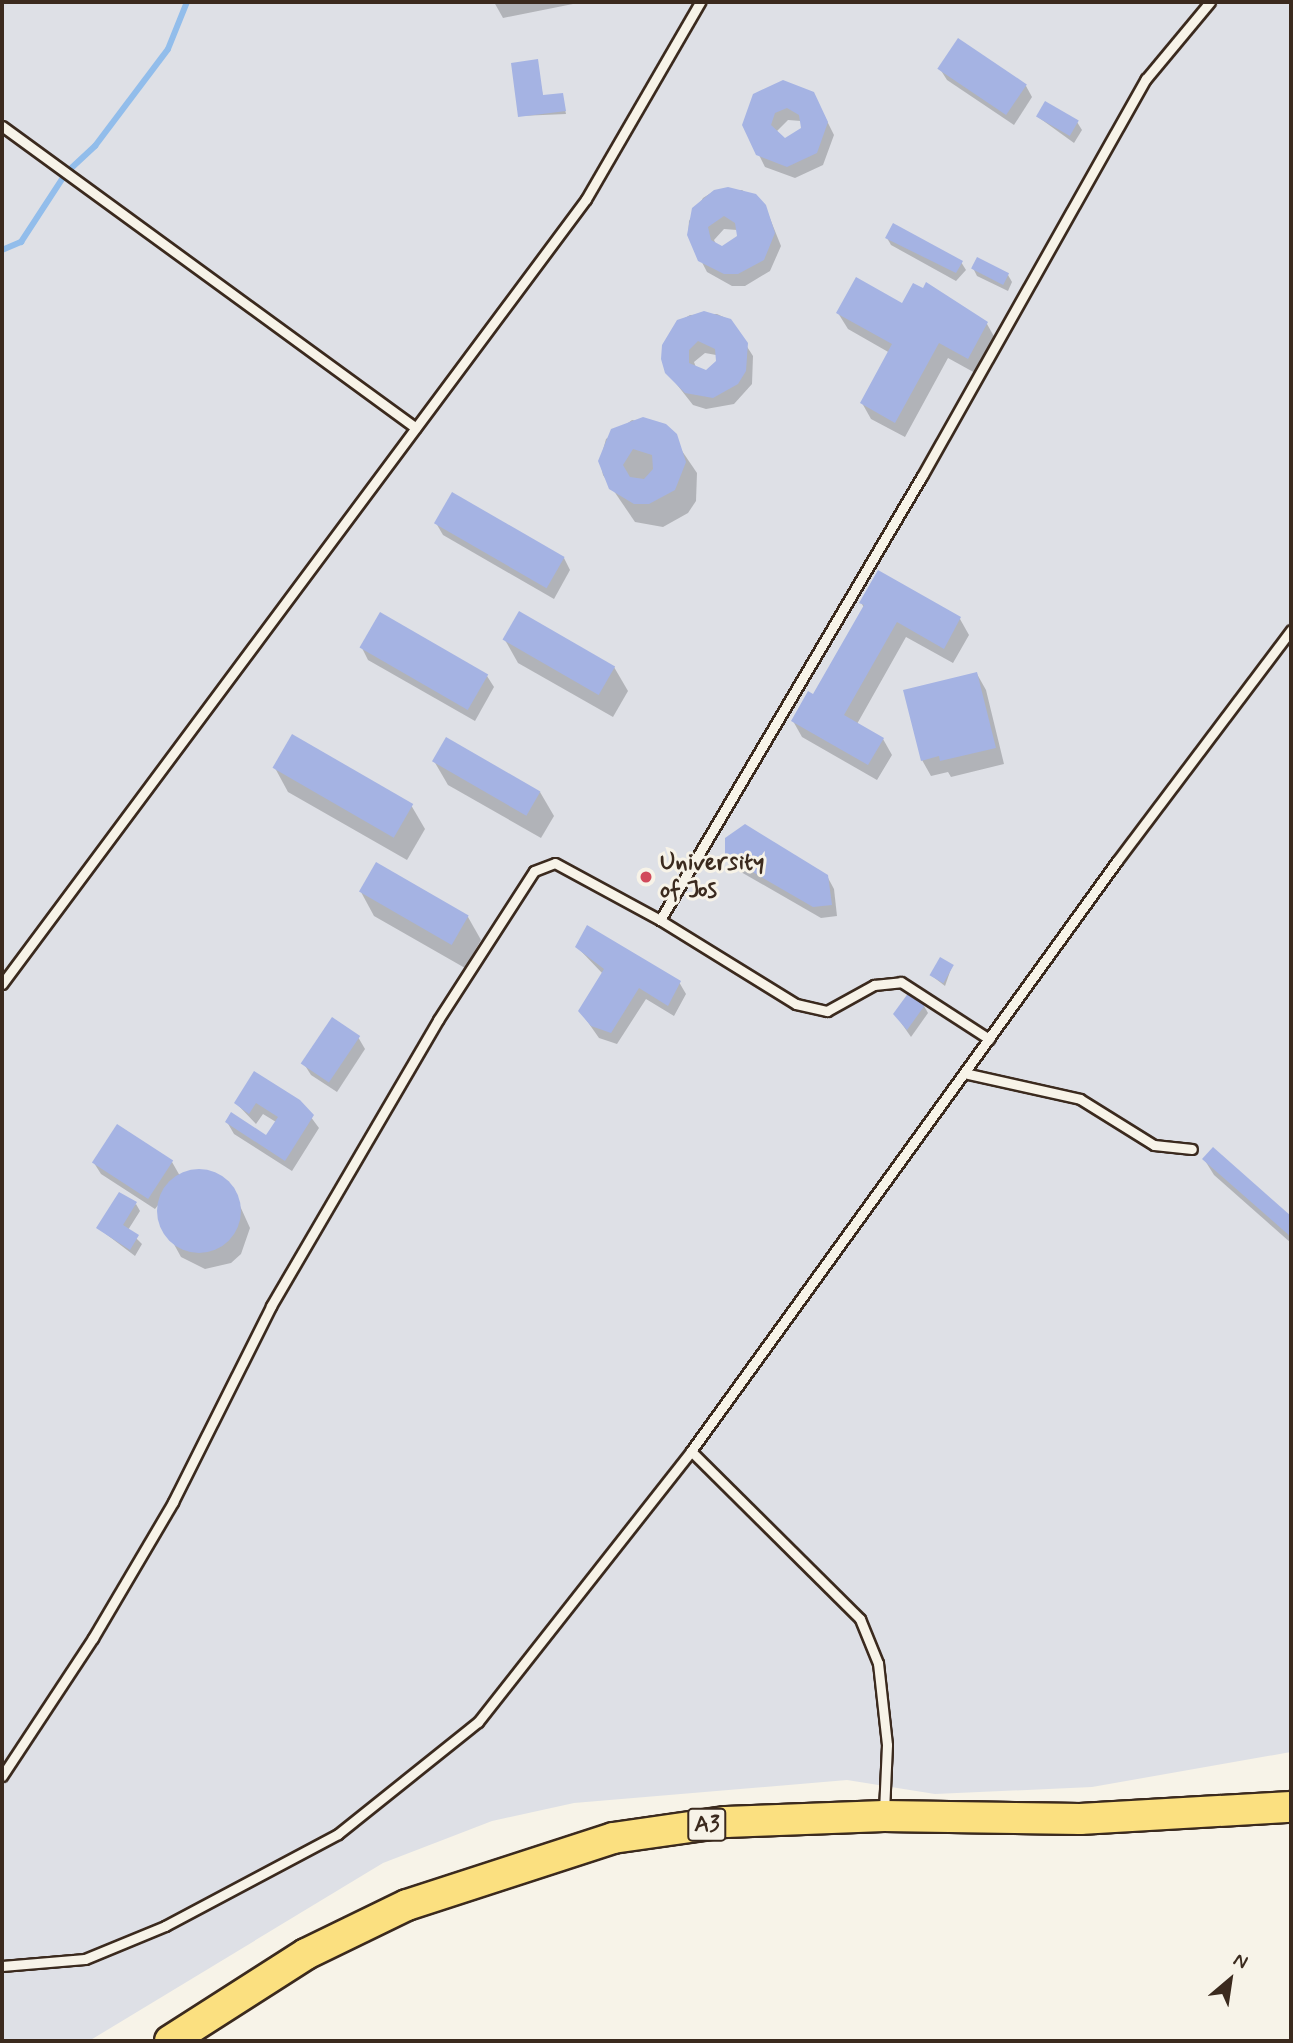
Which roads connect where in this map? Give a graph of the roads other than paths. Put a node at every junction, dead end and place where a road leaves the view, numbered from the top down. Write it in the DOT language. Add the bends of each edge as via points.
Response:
graph roads {
  1 [pos="700,2"];
  2 [pos="1210,2"];
  3 [pos="2,126"];
  4 [pos="416,428"];
  5 [pos="1291,630"];
  6 [pos="660,920"];
  7 [pos="2,984"];
  8 [pos="989,1039"];
  9 [pos="964,1073"];
  10 [pos="1192,1149"];
  11 [pos="691,1451"];
  12 [pos="2,1776"];
  13 [pos="1291,1807"];
  14 [pos="884,1816"];
  15 [pos="2,1966"];
  16 [pos="170,2041"];
  1 -- 4 [label="lane" via="586,199"];
  2 -- 6 [label="lane" via="1146,79 922,476"];
  3 -- 4 [label="lane"];
  4 -- 7 [label="lane"];
  5 -- 8 [label="lane"];
  6 -- 8 [label="lane" via="796,1004 827,1011 874,985 901,982"];
  6 -- 12 [label="lane" via="555,863 534,871 438,1020 278,1294 173,1502 93,1638"];
  8 -- 9 [label="lane"];
  9 -- 10 [label="lane" via="1080,1099 1154,1145"];
  9 -- 11 [label="lane"];
  11 -- 14 [label="lane" via="860,1619 878,1663 887,1745"];
  11 -- 15 [label="lane" via="478,1723 338,1834 165,1926 85,1959"];
  13 -- 14 [label="highway, A3" via="1080,1819"];
  14 -- 16 [label="highway, A3" via="726,1822 625,1836 512,1868 407,1905 306,1954"];
}
